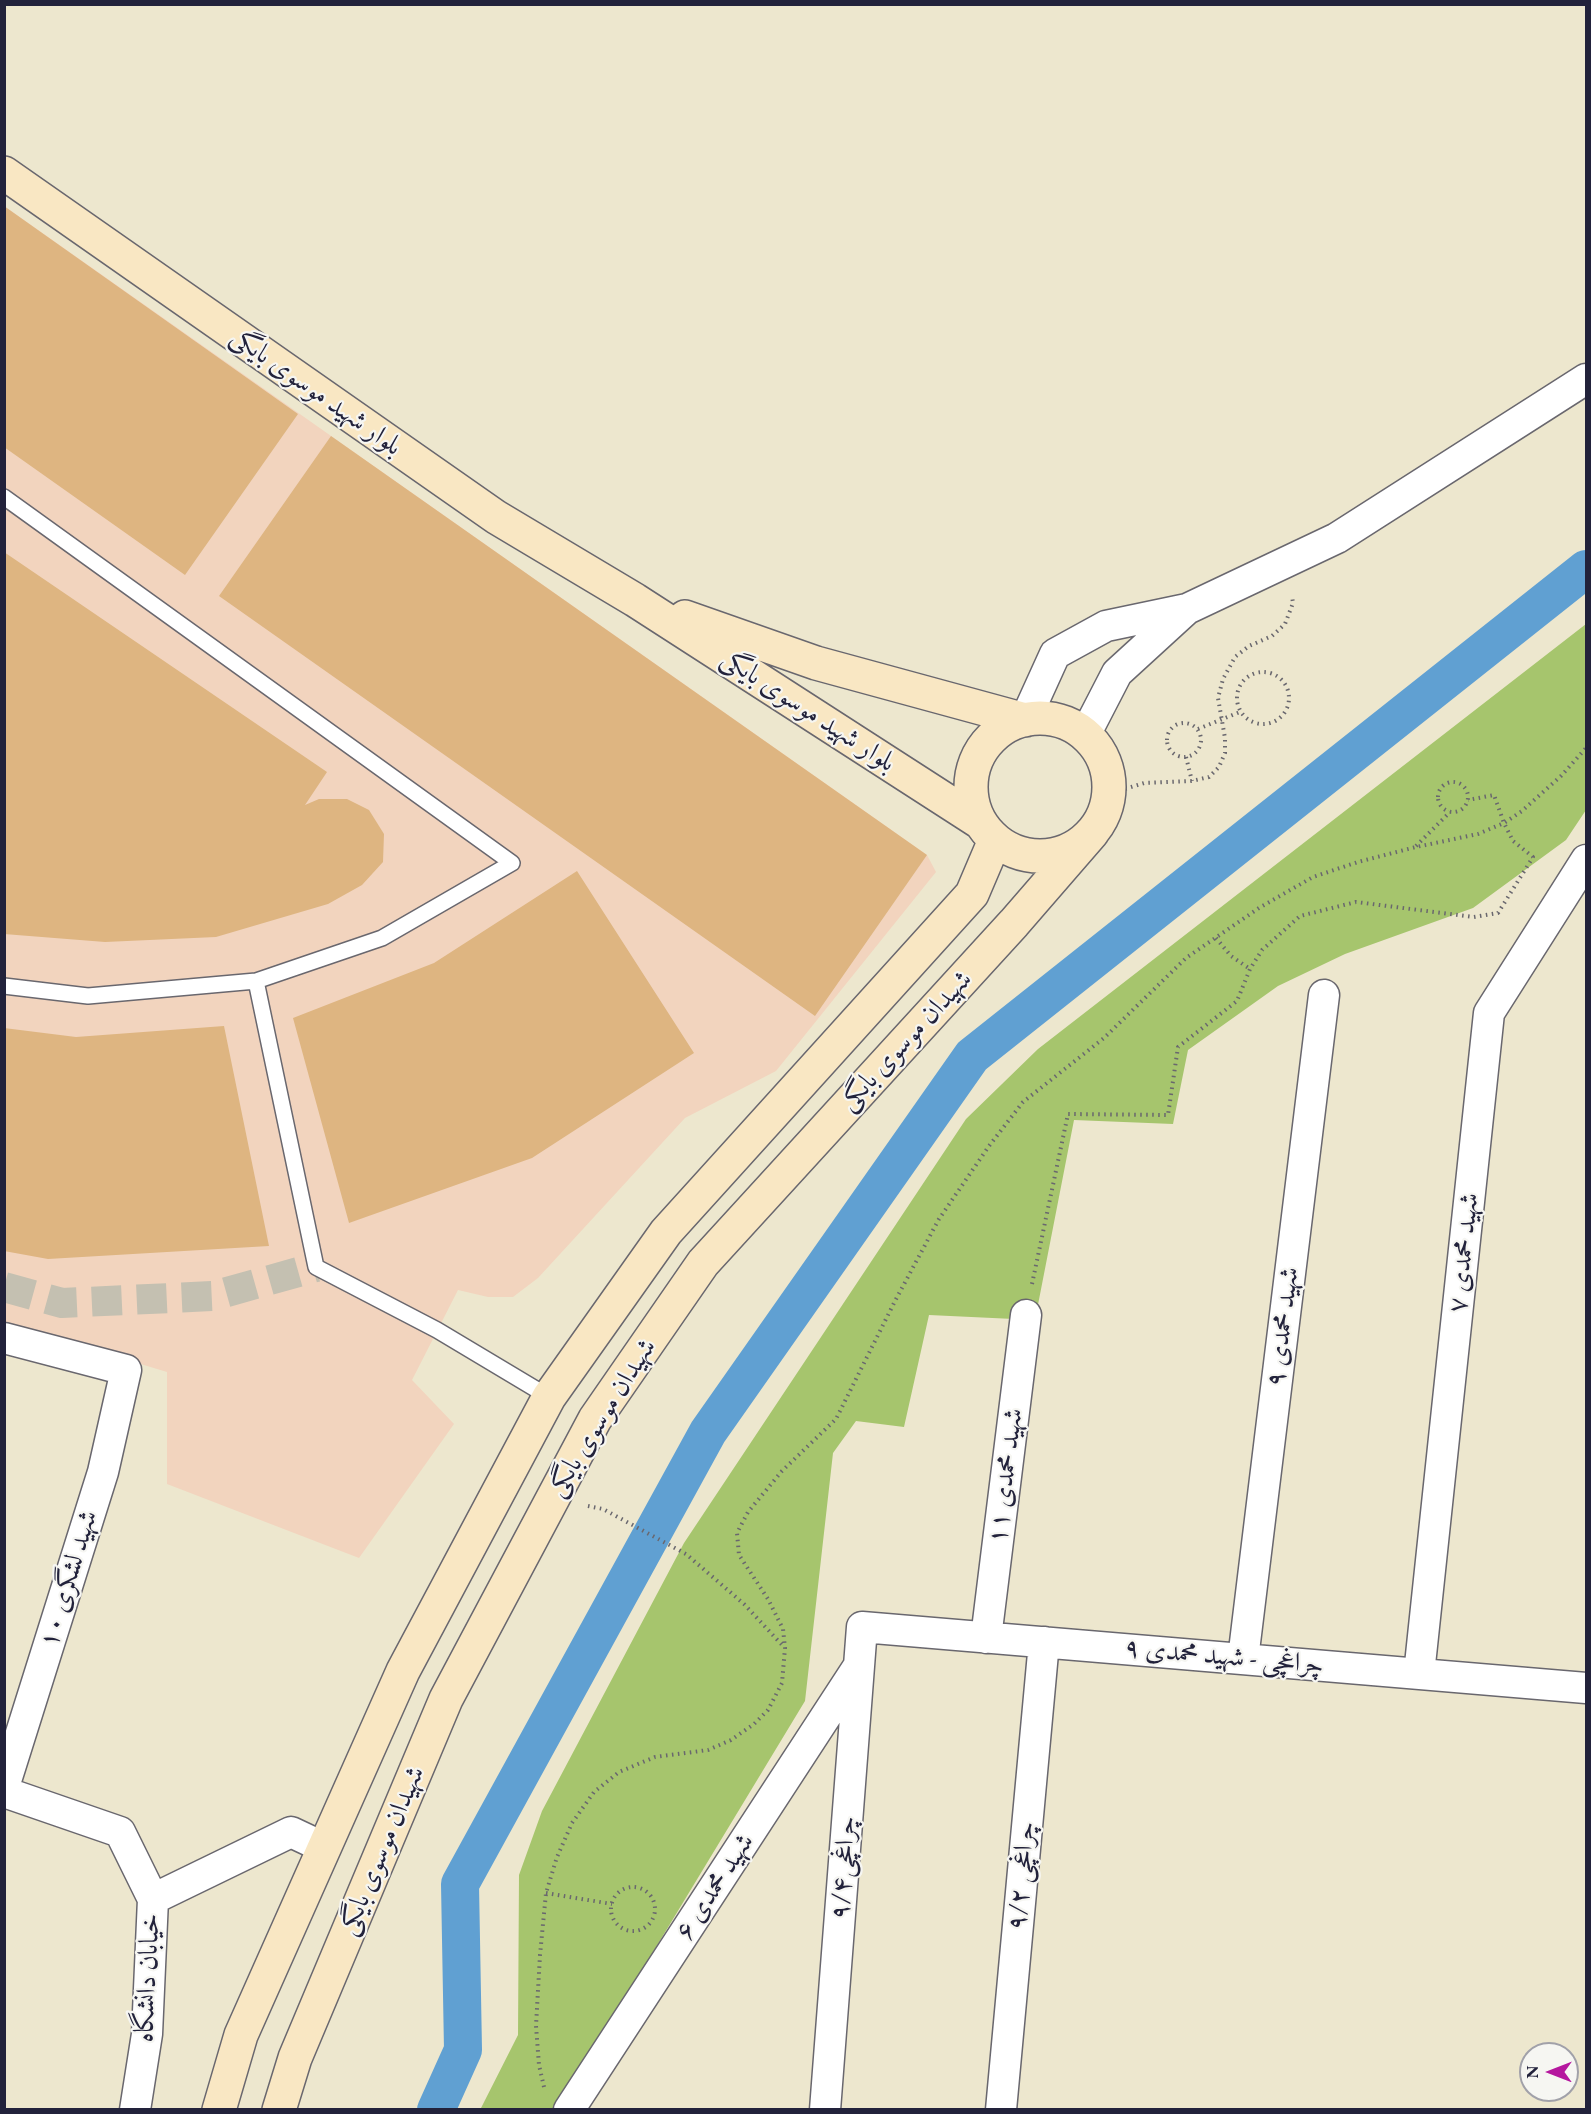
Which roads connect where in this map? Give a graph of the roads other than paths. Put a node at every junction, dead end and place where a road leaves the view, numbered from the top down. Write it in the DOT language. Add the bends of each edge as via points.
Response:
graph roads {
  1 [pos="4,173"];
  2 [pos="1587,379"];
  3 [pos="4,497"];
  4 [pos="635,600"];
  5 [pos="1187,609"];
  6 [pos="1024,720"];
  7 [pos="1085,735"];
  8 [pos="988,831"];
  9 [pos="1092,833"];
  10 [pos="1587,860"];
  11 [pos="256,981"];
  12 [pos="4,986"];
  13 [pos="1323,995"];
  14 [pos="1026,1315"];
  15 [pos="4,1338"];
  16 [pos="549,1397"];
  17 [pos="862,1627"];
  18 [pos="986,1638"];
  19 [pos="1044,1642"];
  20 [pos="1243,1659"];
  21 [pos="860,1664"];
  22 [pos="1419,1674"];
  23 [pos="1587,1688"];
  24 [pos="4,1787"];
  25 [pos="4,1792"];
  26 [pos="325,1848"];
  27 [pos="153,1899"];
  28 [pos="135,2109"];
  29 [pos="219,2109"];
  30 [pos="279,2109"];
  31 [pos="569,2109"];
  32 [pos="825,2109"];
  33 [pos="1000,2109"];
  1 -- 4 [label="street, بلوار شهید موسوی بایگی" via="496,517"];
  2 -- 5 [label="street" via="1337,538"];
  3 -- 11 [label="lane" via="512,863 382,939"];
  4 -- 6 [label="street, بلوار شهید موسوی بایگی" via="816,663"];
  4 -- 8 [label="street, بلوار شهید موسوی بایگی"];
  5 -- 6 [label="street" via="1106,626 1055,654"];
  5 -- 7 [label="street" via="1117,673"];
  6 -- 7 [label="street" via="1046,718"];
  6 -- 8 [label="street" via="1005,728 988,742 977,760 971,781 972,803"];
  7 -- 9 [label="street" via="1099,752 1107,772 1108,794 1103,815"];
  8 -- 9 [label="street" via="1012,851 1034,856 1055,855 1075,847"];
  8 -- 16 [label="street, شهیدان موسوی بایگی" via="972,894 666,1232"];
  9 -- 30 [label="street, شهیدان موسوی بایگی" via="703,1263 595,1419 446,1699 295,2058"];
  10 -- 22 [label="street, شهید محمدی ۷" via="1489,1013"];
  11 -- 12 [label="lane" via="88,996"];
  11 -- 16 [label="lane" via="316,1267 437,1330"];
  13 -- 20 [label="street, شهید محمدی ۹"];
  14 -- 18 [label="street, شهید محمدی ۱۱"];
  15 -- 24 [label="street, شهید لشگری ۱۰" via="126,1370 103,1472"];
  16 -- 26 [label="street, شهیدان موسوی بایگی" via="403,1671"];
  17 -- 18 [label="street, ۹ چراغچی - شهید محمدی"];
  17 -- 21 [label="street, ۹/۴چراغچی"];
  18 -- 19 [label="street, ۹ چراغچی - شهید محمدی"];
  19 -- 20 [label="street, ۹ چراغچی - شهید محمدی"];
  19 -- 33 [label="street, ۹/۲ چراغچی"];
  20 -- 22 [label="street, ۹ چراغچی - شهید محمدی"];
  21 -- 31 [label="street, شهید محمدی ۶"];
  21 -- 32 [label="street, ۹/۴چراغچی"];
  22 -- 23 [label="street, ۹ چراغچی - شهید محمدی"];
  25 -- 27 [label="street, خیابان دانشگاه" via="120,1832"];
  26 -- 27 [label="street" via="291,1832"];
  26 -- 29 [label="street, شهیدان موسوی بایگی" via="241,2035"];
  27 -- 28 [label="street, خیابان دانشگاه" via="147,2034"];
}
